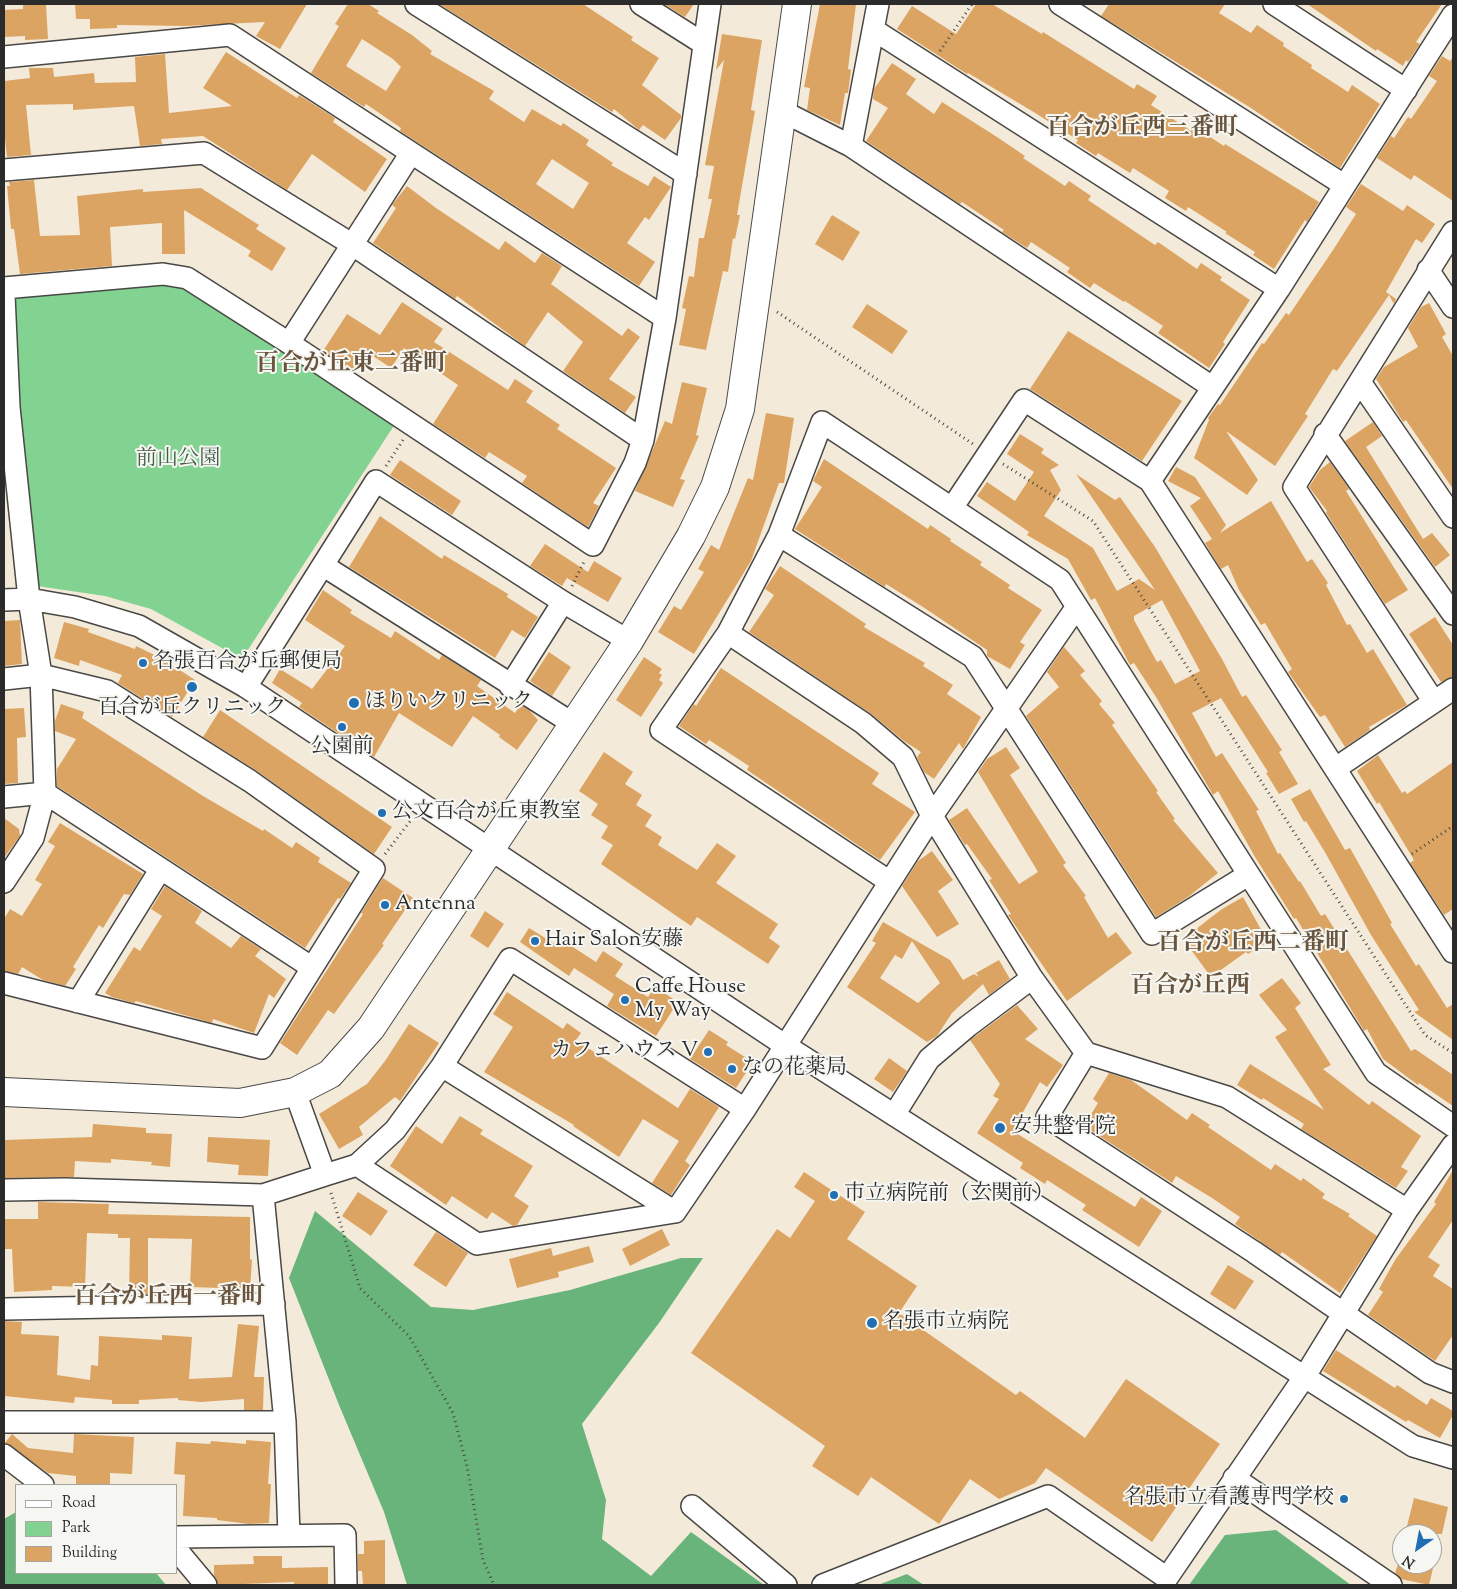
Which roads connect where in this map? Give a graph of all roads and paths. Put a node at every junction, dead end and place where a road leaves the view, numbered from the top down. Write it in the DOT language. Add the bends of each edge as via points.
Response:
graph roads {
  1 [pos="416,4"];
  2 [pos="641,4"];
  3 [pos="710,4"];
  4 [pos="797,4"];
  5 [pos="878,4"];
  6 [pos="972,4"];
  7 [pos="1060,4"];
  8 [pos="1274,4"];
  9 [pos="1453,15"];
  10 [pos="874,30"];
  11 [pos="704,44"];
  12 [pos="4,56"];
  13 [pos="930,66"];
  14 [pos="1406,90"];
  15 [pos="782,111"];
  16 [pos="851,146"];
  17 [pos="411,153"];
  18 [pos="4,170"];
  19 [pos="686,174"];
  20 [pos="1344,185"];
  21 [pos="1453,232"];
  22 [pos="353,245"];
  23 [pos="1428,270"];
  24 [pos="4,288"];
  25 [pos="1279,289"];
  26 [pos="4,295"];
  27 [pos="755,298"];
  28 [pos="1453,307"];
  29 [pos="665,318"];
  30 [pos="289,343"];
  31 [pos="1360,382"];
  32 [pos="1212,387"];
  33 [pos="6,407"];
  34 [pos="412,425"];
  35 [pos="1325,434"];
  36 [pos="643,440"];
  37 [pos="988,454"];
  38 [pos="1150,481"];
  39 [pos="376,482"];
  40 [pos="952,508"];
  41 [pos="1453,517"];
  42 [pos="780,535"];
  43 [pos="593,545"];
  44 [pos="324,566"];
  45 [pos="29,599"];
  46 [pos="4,600"];
  47 [pos="563,602"];
  48 [pos="1076,608"];
  49 [pos="1453,614"];
  50 [pos="728,633"];
  51 [pos="629,641"];
  52 [pos="41,675"];
  53 [pos="4,679"];
  54 [pos="510,686"];
  55 [pos="246,687"];
  56 [pos="1453,689"];
  57 [pos="1434,702"];
  58 [pos="1005,710"];
  59 [pos="574,725"];
  60 [pos="1336,768"];
  61 [pos="45,794"];
  62 [pos="4,797"];
  63 [pos="419,810"];
  64 [pos="932,816"];
  65 [pos="1453,826"];
  66 [pos="489,848"];
  67 [pos="1398,865"];
  68 [pos="376,866"];
  69 [pos="160,870"];
  70 [pos="1248,875"];
  71 [pos="4,882"];
  72 [pos="890,882"];
  73 [pos="1453,952"];
  74 [pos="311,967"];
  75 [pos="1032,978"];
  76 [pos="4,983"];
  77 [pos="78,1002"];
  78 [pos="786,1046"];
  79 [pos="1086,1053"];
  80 [pos="1453,1053"];
  81 [pos="442,1066"];
  82 [pos="4,1092"];
  83 [pos="294,1092"];
  84 [pos="744,1110"];
  85 [pos="894,1115"];
  86 [pos="1453,1126"];
  87 [pos="1453,1145"];
  88 [pos="357,1165"];
  89 [pos="325,1175"];
  90 [pos="4,1190"];
  91 [pos="263,1194"];
  92 [pos="1406,1210"];
  93 [pos="675,1212"];
  94 [pos="274,1304"];
  95 [pos="4,1309"];
  96 [pos="1342,1313"];
  97 [pos="1304,1376"];
  98 [pos="1453,1382"];
  99 [pos="4,1422"];
  100 [pos="285,1422"];
  101 [pos="4,1455"];
  102 [pos="1453,1458"];
  103 [pos="1234,1478"];
  104 [pos="42,1484"];
  105 [pos="692,1506"];
  106 [pos="289,1534"];
  107 [pos="178,1537"];
  108 [pos="178,1551"];
  109 [pos="206,1585"];
  110 [pos="346,1585"];
  111 [pos="494,1585"];
  112 [pos="786,1585"];
  113 [pos="823,1585"];
  114 [pos="1391,1585"];
  1 -- 19 [label="street"];
  2 -- 11 [label="street"];
  3 -- 11 [label="street"];
  4 -- 15 [label="street"];
  5 -- 10 [label="street"];
  6 -- 13 [label="path"];
  7 -- 20 [label="street"];
  8 -- 14 [label="street"];
  9 -- 14 [label="street"];
  10 -- 13 [label="street"];
  10 -- 16 [label="street"];
  11 -- 19 [label="street"];
  12 -- 17 [label="street" via="230,35"];
  13 -- 25 [label="street"];
  14 -- 20 [label="street"];
  15 -- 16 [label="street"];
  15 -- 27 [label="street"];
  16 -- 32 [label="street"];
  17 -- 22 [label="street"];
  17 -- 29 [label="street"];
  18 -- 22 [label="street" via="204,154"];
  19 -- 29 [label="street"];
  20 -- 25 [label="street"];
  21 -- 23 [label="street"];
  22 -- 30 [label="street"];
  22 -- 36 [label="street"];
  23 -- 28 [label="street"];
  23 -- 31 [label="street"];
  24 -- 30 [label="street" via="163,274 187,278"];
  25 -- 32 [label="street"];
  26 -- 33 [label="street"];
  27 -- 37 [label="path"];
  27 -- 51 [label="street" via="740,409 715,487 691,536"];
  29 -- 36 [label="street"];
  30 -- 34 [label="street"];
  31 -- 35 [label="street"];
  31 -- 41 [label="street"];
  32 -- 38 [label="street"];
  33 -- 45 [label="street"];
  34 -- 39 [label="path"];
  34 -- 43 [label="street"];
  35 -- 49 [label="street"];
  35 -- 57 [label="street" via="1294,487"];
  36 -- 43 [label="street" via="635,463"];
  37 -- 38 [label="street" via="1024,400"];
  37 -- 40 [label="street"];
  37 -- 80 [label="path" via="1093,521 1425,1035"];
  38 -- 60 [label="street"];
  39 -- 44 [label="street"];
  39 -- 47 [label="street"];
  40 -- 42 [label="street" via="822,422"];
  40 -- 48 [label="street" via="1060,580"];
  42 -- 50 [label="street"];
  42 -- 58 [label="street" via="973,657"];
  43 -- 47 [label="path"];
  44 -- 54 [label="street"];
  44 -- 55 [label="street"];
  45 -- 46 [label="street"];
  45 -- 52 [label="street"];
  45 -- 55 [label="street" via="75,607 139,626"];
  47 -- 51 [label="street"];
  47 -- 54 [label="street"];
  48 -- 58 [label="street"];
  48 -- 70 [label="street"];
  50 -- 64 [label="street" via="863,723 904,757"];
  50 -- 72 [label="street" via="661,730"];
  51 -- 59 [label="street"];
  52 -- 53 [label="street"];
  52 -- 61 [label="street"];
  52 -- 68 [label="street" via="107,691 250,780"];
  54 -- 59 [label="street"];
  55 -- 63 [label="street"];
  56 -- 57 [label="street"];
  57 -- 60 [label="street"];
  58 -- 64 [label="street"];
  58 -- 70 [label="street" via="1152,934"];
  59 -- 66 [label="street"];
  60 -- 67 [label="street"];
  61 -- 62 [label="street"];
  61 -- 69 [label="street"];
  61 -- 71 [label="street" via="33,838"];
  63 -- 66 [label="street"];
  63 -- 68 [label="path"];
  64 -- 72 [label="street"];
  64 -- 75 [label="street"];
  65 -- 67 [label="path"];
  66 -- 78 [label="street"];
  66 -- 83 [label="street" via="371,1028 330,1074"];
  67 -- 73 [label="street"];
  68 -- 74 [label="street"];
  69 -- 74 [label="street"];
  69 -- 77 [label="street"];
  70 -- 86 [label="street" via="1376,1073"];
  72 -- 78 [label="street"];
  74 -- 77 [label="street" via="262,1048"];
  75 -- 79 [label="street"];
  75 -- 85 [label="street" via="929,1059"];
  76 -- 77 [label="street"];
  78 -- 84 [label="street"];
  78 -- 85 [label="street"];
  79 -- 92 [label="street" via="1227,1097"];
  79 -- 96 [label="street" via="1047,1117"];
  81 -- 84 [label="street" via="510,958"];
  81 -- 88 [label="street" via="395,1130"];
  81 -- 93 [label="street"];
  82 -- 83 [label="street" via="240,1103"];
  83 -- 89 [label="street"];
  84 -- 93 [label="street"];
  85 -- 97 [label="street"];
  87 -- 92 [label="street"];
  88 -- 89 [label="street"];
  88 -- 93 [label="street" via="478,1244"];
  89 -- 91 [label="street"];
  89 -- 111 [label="path" via="360,1288 409,1336 453,1413 467,1466 483,1560"];
  90 -- 91 [label="street"];
  91 -- 94 [label="street"];
  92 -- 96 [label="street"];
  94 -- 95 [label="street"];
  94 -- 100 [label="street"];
  96 -- 97 [label="street"];
  96 -- 98 [label="street" via="1430,1374"];
  97 -- 102 [label="street" via="1413,1446"];
  97 -- 103 [label="street"];
  99 -- 100 [label="street"];
  100 -- 106 [label="street"];
  101 -- 104 [label="street"];
  103 -- 113 [label="street" via="1166,1578 1048,1496"];
  103 -- 114 [label="street"];
  105 -- 112 [label="street"];
  106 -- 107 [label="street"];
  106 -- 110 [label="street" via="344,1535"];
  108 -- 109 [label="street"];
}
